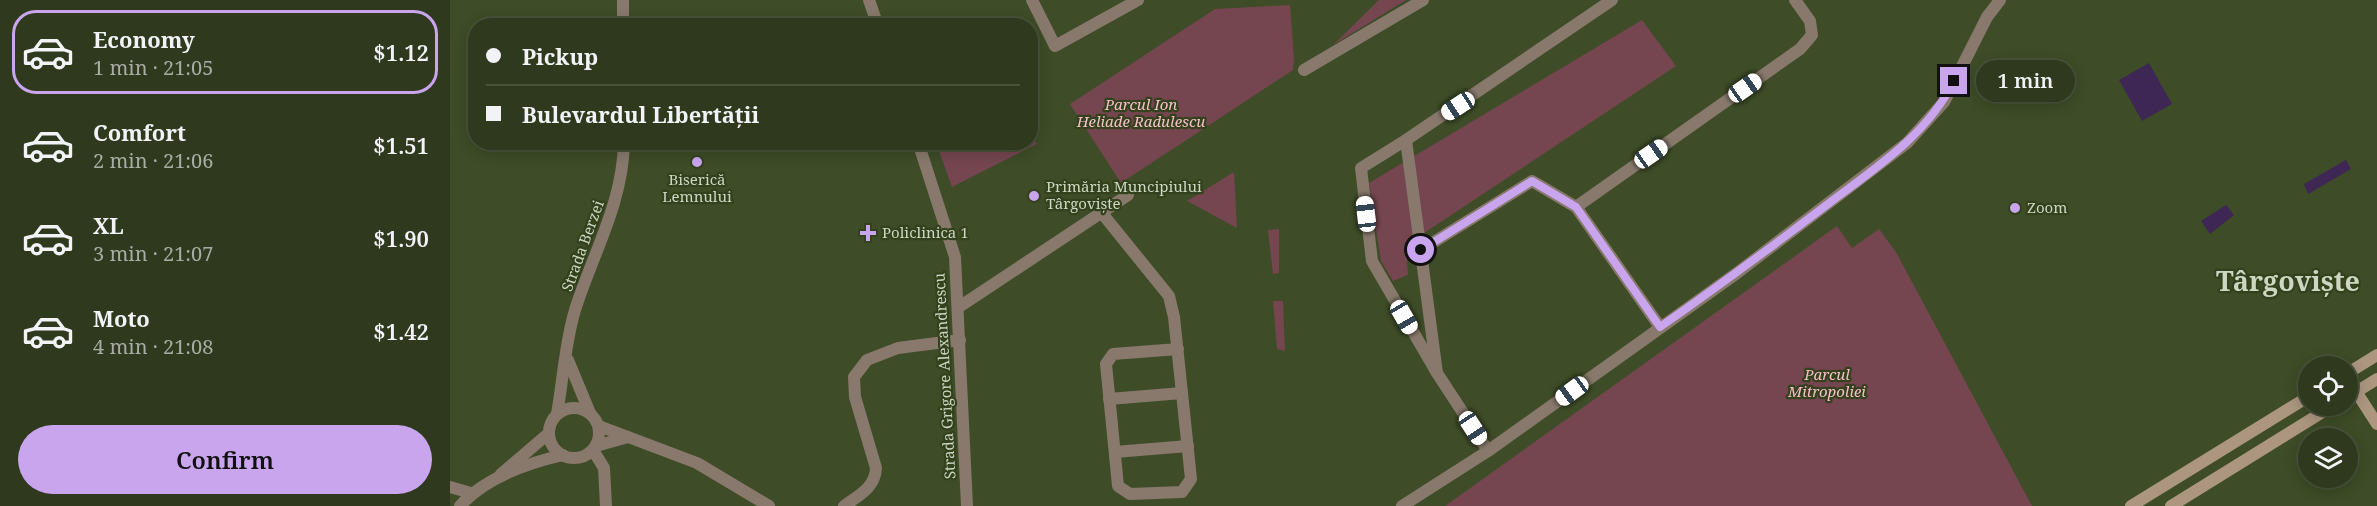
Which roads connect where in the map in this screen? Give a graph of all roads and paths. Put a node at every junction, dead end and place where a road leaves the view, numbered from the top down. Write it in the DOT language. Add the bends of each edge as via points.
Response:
graph roads {
  1 [pos="623,0"];
  2 [pos="869,0"];
  3 [pos="1032,0"];
  4 [pos="1138,0"];
  5 [pos="1423,0"];
  6 [pos="1612,0"];
  7 [pos="1795,0"];
  8 [pos="1994,3"];
  9 [pos="623,18"];
  10 [pos="875,18"];
  11 [pos="1304,70"];
  12 [pos="1406,140"];
  13 [pos="623,150"];
  14 [pos="921,150"];
  15 [pos="1128,195"];
  16 [pos="1576,207"];
  17 [pos="1101,212"];
  18 [pos="1421,250"];
  19 [pos="959,307"];
  20 [pos="1660,327"];
  21 [pos="960,340"];
  22 [pos="1178,350"];
  23 [pos="2377,355"];
  24 [pos="567,359"];
  25 [pos="2358,367"];
  26 [pos="1437,373"];
  27 [pos="2377,379"];
  28 [pos="2358,390"];
  29 [pos="1182,393"];
  30 [pos="1109,399"];
  31 [pos="2358,401"];
  32 [pos="2298,403"];
  33 [pos="590,413"];
  34 [pos="557,414"];
  35 [pos="2316,416"];
  36 [pos="2377,424"];
  37 [pos="599,426"];
  38 [pos="549,434"];
  39 [pos="628,437"];
  40 [pos="1188,446"];
  41 [pos="594,448"];
  42 [pos="1488,451"];
  43 [pos="1115,452"];
  44 [pos="563,455"];
  45 [pos="493,480"];
  46 [pos="450,487"];
  47 [pos="471,493"];
  48 [pos="460,506"];
  49 [pos="606,506"];
  50 [pos="769,506"];
  51 [pos="844,506"];
  52 [pos="967,506"];
  53 [pos="1402,506"];
  54 [pos="2131,506"];
  55 [pos="2171,506"];
  1 -- 9 [label="street"];
  2 -- 10 [label="street"];
  3 -- 4 [label="street" via="1055,46"];
  5 -- 11 [label="street"];
  6 -- 12 [label="street"];
  7 -- 16 [label="street" via="1809,21 1812,34 1800,49"];
  8 -- 20 [label="street" via="1944,102 1924,127 1737,273"];
  12 -- 18 [label="street"];
  12 -- 26 [label="street" via="1361,168 1372,261"];
  13 -- 24 [label="street, Strada Berzei" via="621,184 576,307"];
  14 -- 19 [label="street, Strada Grigore Alexandrescu" via="955,257"];
  15 -- 17 [label="street"];
  16 -- 18 [label="street" via="1532,181"];
  16 -- 20 [label="street"];
  17 -- 19 [label="street"];
  17 -- 22 [label="street" via="1169,296"];
  18 -- 26 [label="street"];
  19 -- 21 [label="street, Strada Grigore Alexandrescu"];
  20 -- 42 [label="street"];
  21 -- 51 [label="street" via="898,348 867,360 854,377 855,397 876,468 871,486"];
  21 -- 52 [label="street, Strada Grigore Alexandrescu"];
  22 -- 29 [label="street"];
  22 -- 30 [label="street" via="1113,354 1106,364"];
  23 -- 25 [label="main road"];
  24 -- 33 [label="street"];
  24 -- 34 [label="street, Strada Berzei"];
  26 -- 42 [label="street"];
  27 -- 28 [label="main road"];
  29 -- 30 [label="street"];
  29 -- 40 [label="street"];
  30 -- 43 [label="street"];
  31 -- 36 [label="main road"];
  32 -- 54 [label="main road"];
  33 -- 34 [label="street" via="574,407"];
  33 -- 37 [label="street"];
  34 -- 38 [label="street"];
  35 -- 55 [label="main road"];
  37 -- 39 [label="street"];
  37 -- 41 [label="street"];
  38 -- 44 [label="street" via="554,447"];
  38 -- 45 [label="street"];
  39 -- 41 [label="street"];
  39 -- 50 [label="street" via="697,464"];
  40 -- 43 [label="street"];
  40 -- 43 [label="street" via="1191,479 1182,492 1130,494 1118,486"];
  41 -- 44 [label="street" via="580,457"];
  41 -- 49 [label="street" via="604,468"];
  42 -- 53 [label="street"];
  44 -- 45 [label="street"];
  45 -- 47 [label="street"];
  46 -- 47 [label="street"];
  47 -- 48 [label="street"];
}
